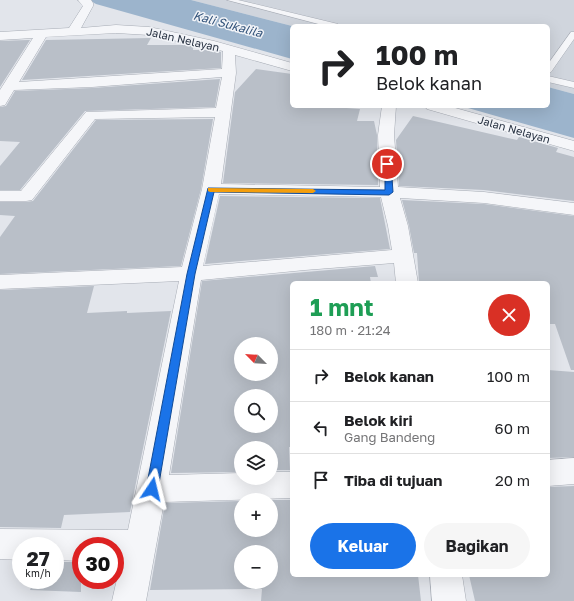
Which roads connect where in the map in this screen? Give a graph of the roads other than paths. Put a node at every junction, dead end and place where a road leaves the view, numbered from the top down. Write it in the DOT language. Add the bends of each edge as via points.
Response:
graph roads {
  1 [pos="82,0"];
  2 [pos="230,0"];
  3 [pos="327,24"];
  4 [pos="73,31"];
  5 [pos="42,33"];
  6 [pos="574,34"];
  7 [pos="0,36"];
  8 [pos="229,50"];
  9 [pos="290,66"];
  10 [pos="550,67"];
  11 [pos="229,74"];
  12 [pos="550,79"];
  13 [pos="574,85"];
  14 [pos="10,86"];
  15 [pos="0,102"];
  16 [pos="389,108"];
  17 [pos="439,108"];
  18 [pos="223,112"];
  19 [pos="574,146"];
  20 [pos="211,189"];
  21 [pos="389,192"];
  22 [pos="0,196"];
  23 [pos="574,209"];
  24 [pos="403,256"];
  25 [pos="191,274"];
  26 [pos="407,281"];
  27 [pos="0,282"];
  28 [pos="574,471"];
  29 [pos="550,473"];
  30 [pos="290,485"];
  31 [pos="152,489"];
  32 [pos="0,544"];
  33 [pos="140,546"];
  34 [pos="446,577"];
  35 [pos="129,601"];
  36 [pos="449,601"];
  1 -- 4 [label="street" via="88,3 88,6"];
  2 -- 3 [label="lane"];
  4 -- 5 [label="street, Jalan Nelayan"];
  4 -- 8 [label="street, Jalan Nelayan" via="149,31"];
  5 -- 7 [label="street, Jalan Nelayan"];
  5 -- 14 [label="street"];
  6 -- 10 [label="lane"];
  8 -- 9 [label="street, Jalan Nelayan"];
  8 -- 11 [label="street"];
  11 -- 14 [label="street" via="68,85"];
  11 -- 18 [label="street"];
  12 -- 13 [label="lane"];
  14 -- 15 [label="street"];
  16 -- 21 [label="street" via="386,135"];
  17 -- 19 [label="street, Jalan Nelayan"];
  18 -- 20 [label="street"];
  18 -- 22 [label="street" via="91,114 26,196"];
  20 -- 21 [label="street"];
  20 -- 25 [label="street"];
  21 -- 23 [label="street" via="517,201"];
  21 -- 24 [label="street"];
  24 -- 25 [label="street"];
  24 -- 26 [label="street"];
  25 -- 27 [label="street"];
  25 -- 31 [label="street"];
  28 -- 29 [label="street"];
  30 -- 31 [label="street"];
  31 -- 33 [label="street"];
  32 -- 33 [label="street"];
  33 -- 35 [label="street"];
  34 -- 36 [label="street"];
}
